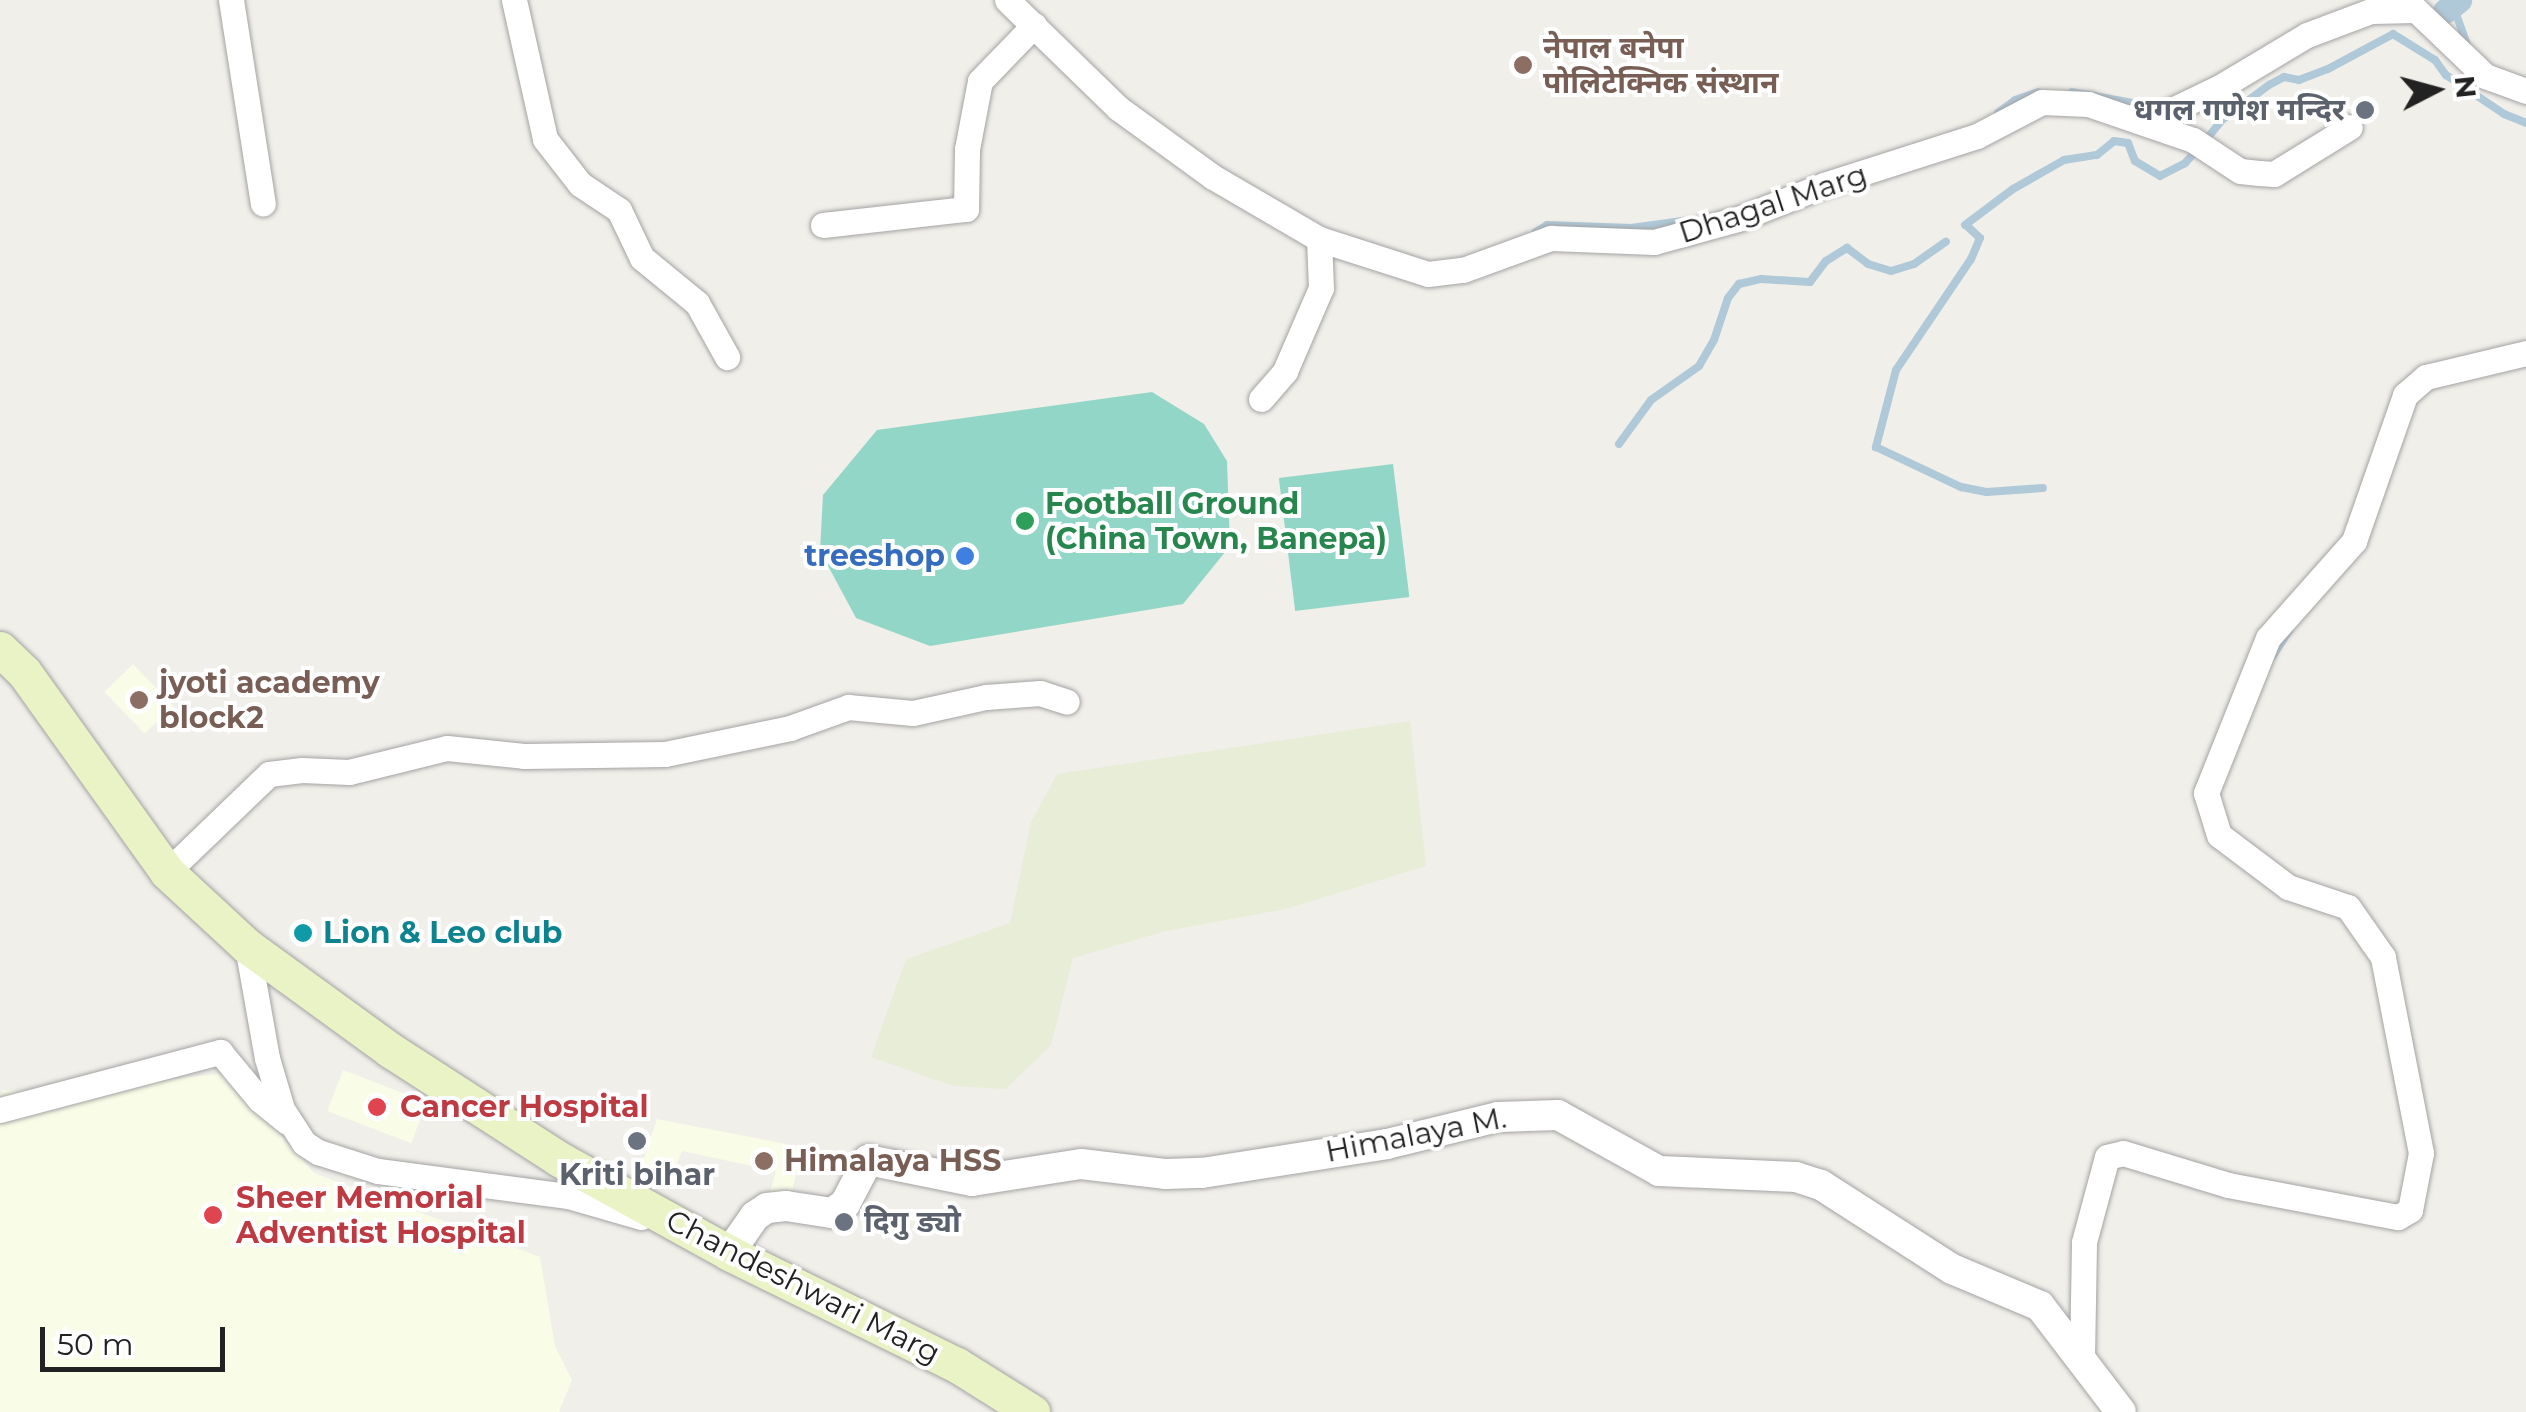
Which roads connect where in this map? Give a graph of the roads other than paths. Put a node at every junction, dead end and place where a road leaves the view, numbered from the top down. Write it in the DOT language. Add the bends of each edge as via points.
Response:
graph roads {
  1 [pos="230,0"];
  2 [pos="514,0"];
  3 [pos="1008,0"];
  4 [pos="1034,25"];
  5 [pos="2526,91"];
  6 [pos="2145,123"];
  7 [pos="2350,128"];
  8 [pos="263,204"];
  9 [pos="823,225"];
  10 [pos="1319,239"];
  11 [pos="2526,353"];
  12 [pos="728,357"];
  13 [pos="1261,398"];
  14 [pos="0,649"];
  15 [pos="1066,702"];
  16 [pos="167,872"];
  17 [pos="247,946"];
  18 [pos="0,1110"];
  19 [pos="290,1125"];
  20 [pos="689,1231"];
  21 [pos="729,1253"];
  22 [pos="2082,1358"];
  23 [pos="1032,1412"];
  24 [pos="2120,1412"];
  1 -- 8 [label="street"];
  2 -- 12 [label="street" via="545,139 580,184 620,210 642,258 697,304"];
  3 -- 4 [label="street, Dhagal Marg"];
  4 -- 9 [label="street" via="980,81 966,209"];
  4 -- 10 [label="street, Dhagal Marg" via="1118,108 1213,177"];
  5 -- 6 [label="street" via="2485,76 2416,10 2371,11 2307,35"];
  6 -- 7 [label="street, Dhagal Marg" via="2194,140 2240,171 2274,174"];
  6 -- 10 [label="street, Dhagal Marg" via="2088,104 2042,102 1978,136 1741,218 1654,242 1551,238 1463,270 1428,274"];
  10 -- 13 [label="street" via="1321,288 1286,372"];
  11 -- 22 [label="street" via="2426,377 2405,396 2354,540 2268,638 2206,793 2218,835 2288,887 2348,906 2384,957 2422,1153 2410,1210 2388,1215 2228,1186 2138,1156 2108,1157 2084,1242"];
  14 -- 16 [label="main road, Chandeshwari Marg" via="24,672"];
  15 -- 16 [label="street" via="1040,693 913,713 848,707 790,728 666,754 524,756 447,748 349,772 269,774"];
  16 -- 17 [label="main road, Chandeshwari Marg"];
  17 -- 19 [label="street" via="266,1058"];
  17 -- 20 [label="main road, Chandeshwari Marg" via="513,1130"];
  18 -- 19 [label="street" via="220,1052"];
  19 -- 20 [label="street" via="318,1152 378,1171 568,1196"];
  20 -- 21 [label="main road, Chandeshwari Marg"];
  21 -- 22 [label="street, Himalaya M." via="766,1208 832,1214 868,1160 972,1181 1081,1164 1202,1173 1387,1144 1498,1116 1558,1114 1659,1171 1821,1184 1952,1268 2040,1306"];
  21 -- 23 [label="main road, Chandeshwari Marg" via="957,1365"];
  22 -- 24 [label="street, Himalaya M."];
}
